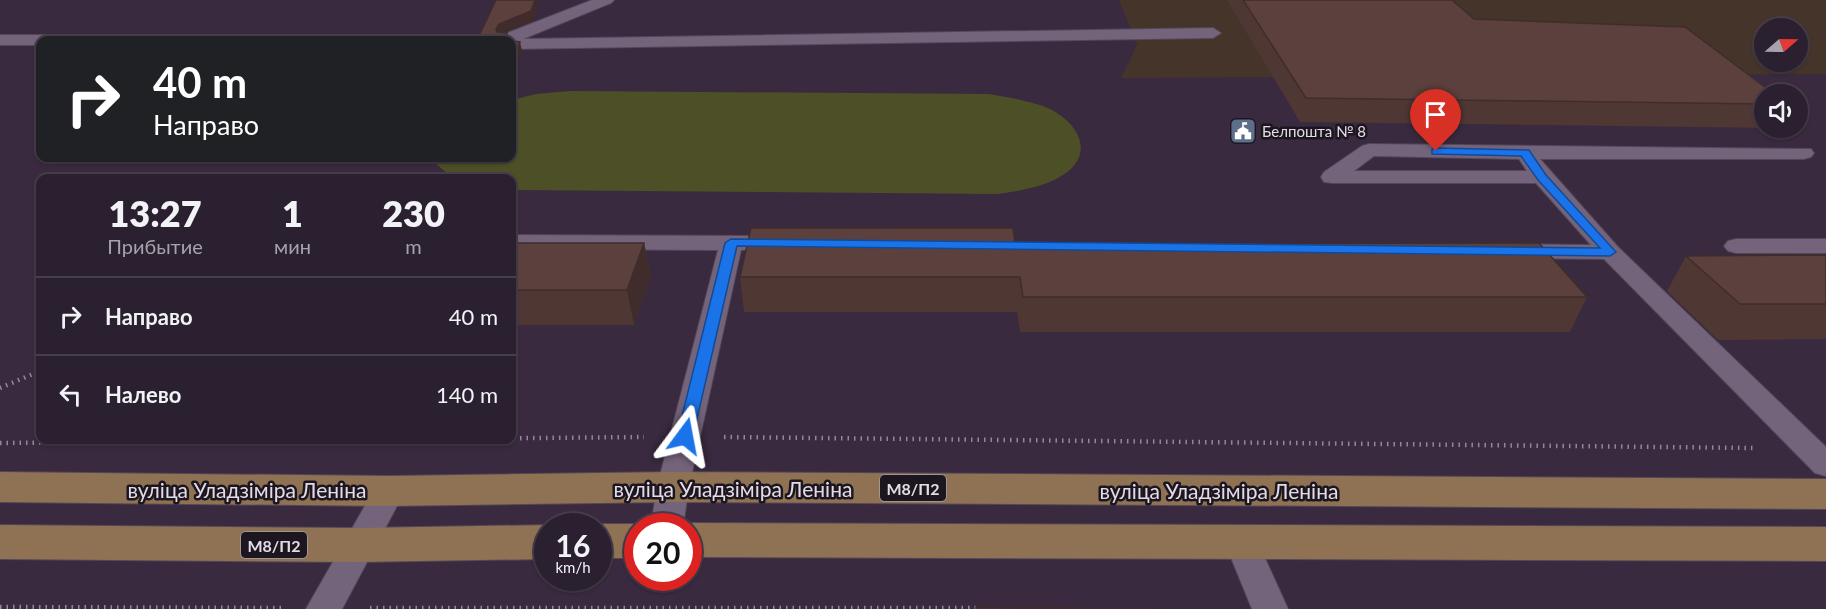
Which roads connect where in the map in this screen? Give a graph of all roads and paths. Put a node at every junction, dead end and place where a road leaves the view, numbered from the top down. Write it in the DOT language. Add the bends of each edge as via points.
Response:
graph roads {
  1 [pos="606,0"];
  2 [pos="1212,33"];
  3 [pos="515,36"];
  4 [pos="0,40"];
  5 [pos="36,40"];
  6 [pos="516,44"];
  7 [pos="1525,153"];
  8 [pos="1804,153"];
  9 [pos="1542,177"];
  10 [pos="516,242"];
  11 [pos="731,243"];
  12 [pos="802,243"];
  13 [pos="1736,246"];
  14 [pos="1826,246"];
  15 [pos="1491,251"];
  16 [pos="1610,252"];
  17 [pos="36,373"];
  18 [pos="0,388"];
  19 [pos="685,436"];
  20 [pos="516,439"];
  21 [pos="0,443"];
  22 [pos="36,443"];
  23 [pos="1818,457"];
  24 [pos="0,487"];
  25 [pos="673,487"];
  26 [pos="389,491"];
  27 [pos="1826,494"];
  28 [pos="669,513"];
  29 [pos="702,540"];
  30 [pos="0,542"];
  31 [pos="534,542"];
  32 [pos="1242,543"];
  33 [pos="1826,544"];
  34 [pos="358,545"];
  35 [pos="0,607"];
  36 [pos="990,608"];
  37 [pos="324,609"];
  38 [pos="1270,609"];
  1 -- 3 [label="lane"];
  2 -- 6 [label="lane"];
  4 -- 5 [label="lane"];
  7 -- 8 [label="lane"];
  7 -- 9 [label="lane"];
  7 -- 9 [label="lane" via="1369,150 1332,177"];
  9 -- 16 [label="lane"];
  10 -- 11 [label="lane"];
  11 -- 12 [label="lane"];
  11 -- 19 [label="lane"];
  13 -- 14 [label="lane"];
  15 -- 16 [label="lane"];
  16 -- 23 [label="lane"];
  17 -- 18 [label="path"];
  19 -- 20 [label="path"];
  19 -- 23 [label="path"];
  19 -- 25 [label="lane"];
  21 -- 22 [label="path"];
  24 -- 26 [label="main road, вуліца Уладзіміра Леніна / М8/П2"];
  25 -- 26 [label="main road, вуліца Уладзіміра Леніна / М8/П2"];
  25 -- 27 [label="main road, вуліца Уладзіміра Леніна / М8/П2"];
  25 -- 28 [label="lane"];
  26 -- 34 [label="lane"];
  29 -- 32 [label="main road"];
  30 -- 34 [label="main road, М8/П2"];
  31 -- 34 [label="main road, М8/П2"];
  32 -- 33 [label="main road"];
  32 -- 38 [label="lane"];
  34 -- 37 [label="lane"];
  35 -- 37 [label="path"];
  36 -- 37 [label="path"];
}
